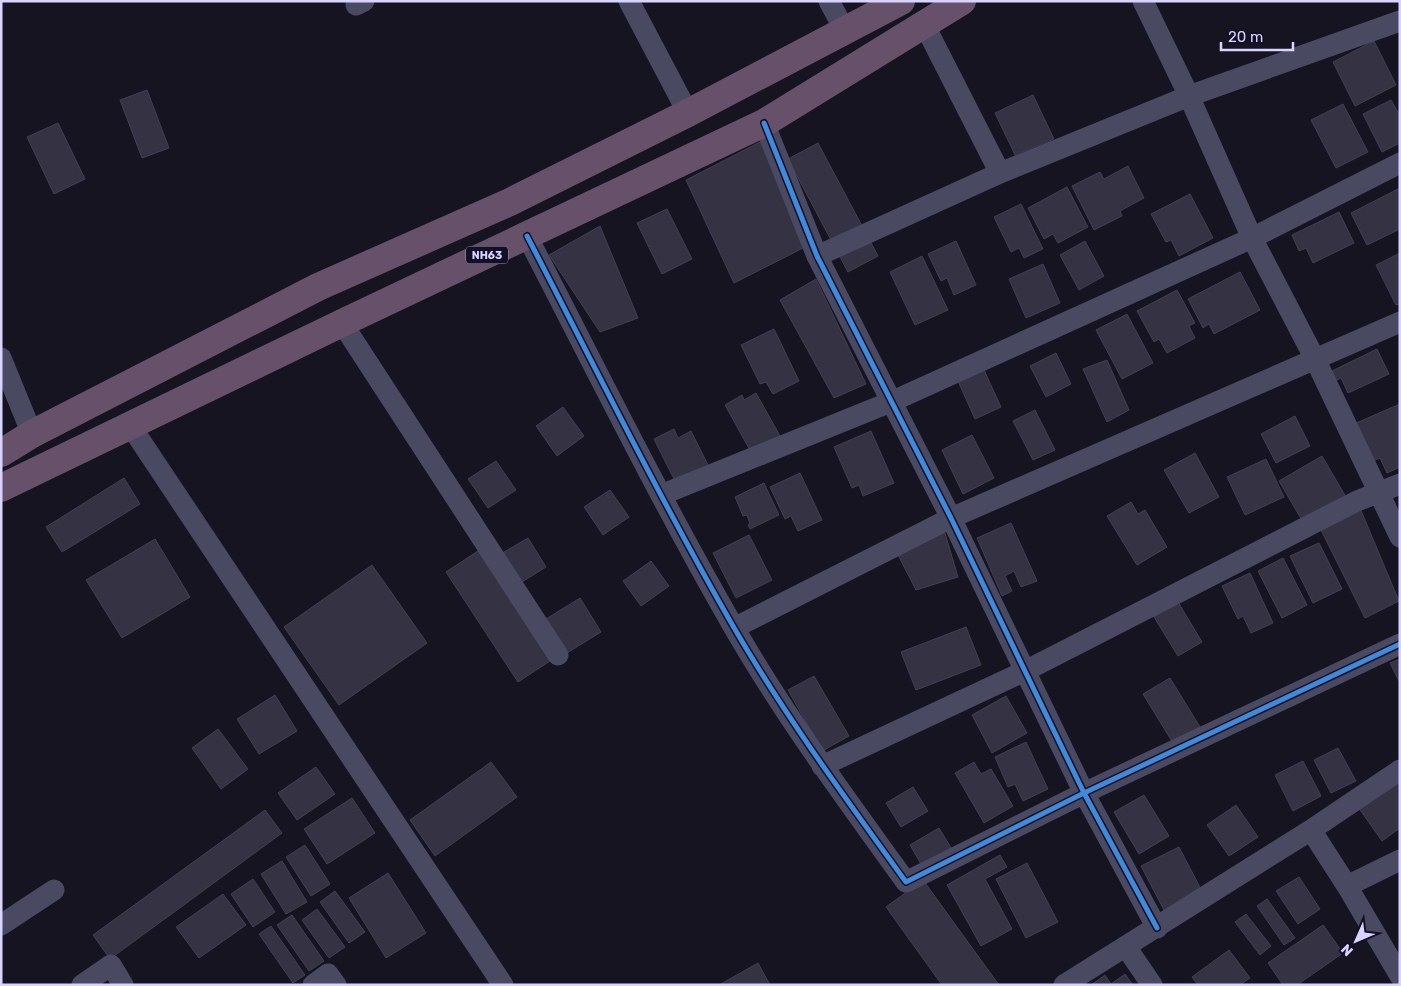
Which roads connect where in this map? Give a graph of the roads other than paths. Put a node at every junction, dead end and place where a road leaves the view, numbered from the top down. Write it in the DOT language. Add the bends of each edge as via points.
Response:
graph roads {
  1 [pos="629,1"];
  2 [pos="829,1"];
  3 [pos="901,1"];
  4 [pos="962,1"];
  5 [pos="1143,1"];
  6 [pos="1400,21"];
  7 [pos="924,24"];
  8 [pos="845,31"];
  9 [pos="1189,96"];
  10 [pos="688,113"];
  11 [pos="764,123"];
  12 [pos="1400,163"];
  13 [pos="1000,173"];
  14 [pos="527,236"];
  15 [pos="1252,238"];
  16 [pos="818,256"];
  17 [pos="1400,322"];
  18 [pos="342,323"];
  19 [pos="1,358"];
  20 [pos="1315,359"];
  21 [pos="893,402"];
  22 [pos="130,425"];
  23 [pos="32,434"];
  24 [pos="1,453"];
  25 [pos="1400,484"];
  26 [pos="1,488"];
  27 [pos="1380,494"];
  28 [pos="661,495"];
  29 [pos="951,518"];
  30 [pos="1400,537"];
  31 [pos="734,628"];
  32 [pos="1400,644"];
  33 [pos="558,655"];
  34 [pos="1025,671"];
  35 [pos="822,766"];
  36 [pos="1400,770"];
  37 [pos="1084,792"];
  38 [pos="1311,830"];
  39 [pos="1400,860"];
  40 [pos="1348,886"];
  41 [pos="54,890"];
  42 [pos="1,925"];
  43 [pos="1157,928"];
  44 [pos="1126,947"];
  45 [pos="1400,976"];
  46 [pos="82,985"];
  47 [pos="123,985"];
  48 [pos="313,985"];
  49 [pos="336,985"];
  50 [pos="503,985"];
  51 [pos="1064,985"];
  52 [pos="1152,985"];
  1 -- 10 [label="street"];
  2 -- 8 [label="street"];
  3 -- 8 [label="highway"];
  4 -- 7 [label="highway, NH63"];
  5 -- 9 [label="street"];
  6 -- 9 [label="street"];
  7 -- 11 [label="highway, NH63"];
  7 -- 13 [label="street"];
  8 -- 10 [label="highway"];
  9 -- 13 [label="street"];
  9 -- 15 [label="street"];
  10 -- 23 [label="highway" via="510,202 318,287"];
  11 -- 14 [label="highway, NH63"];
  11 -- 16 [label="street"];
  12 -- 15 [label="street"];
  13 -- 16 [label="street"];
  14 -- 18 [label="highway, NH63"];
  14 -- 28 [label="street"];
  15 -- 20 [label="street"];
  15 -- 21 [label="street"];
  16 -- 21 [label="street"];
  17 -- 20 [label="street"];
  18 -- 22 [label="highway, NH63"];
  18 -- 33 [label="street"];
  19 -- 23 [label="street"];
  20 -- 27 [label="street"];
  20 -- 29 [label="street"];
  21 -- 28 [label="street"];
  21 -- 29 [label="street"];
  22 -- 26 [label="highway, NH63"];
  22 -- 50 [label="street"];
  23 -- 24 [label="highway"];
  25 -- 27 [label="street"];
  27 -- 30 [label="street"];
  27 -- 34 [label="street" via="1357,501"];
  28 -- 31 [label="street"];
  29 -- 31 [label="street"];
  29 -- 34 [label="street"];
  31 -- 35 [label="street"];
  32 -- 37 [label="street"];
  34 -- 35 [label="street"];
  34 -- 37 [label="street"];
  35 -- 37 [label="street" via="906,882"];
  36 -- 38 [label="street"];
  37 -- 43 [label="street"];
  38 -- 40 [label="street"];
  38 -- 43 [label="street"];
  39 -- 40 [label="street"];
  40 -- 45 [label="street"];
  41 -- 42 [label="street"];
  43 -- 44 [label="street"];
  44 -- 51 [label="street"];
  44 -- 52 [label="street"];
  46 -- 47 [label="street" via="111,965"];
  48 -- 49 [label="street" via="328,974"];
}
